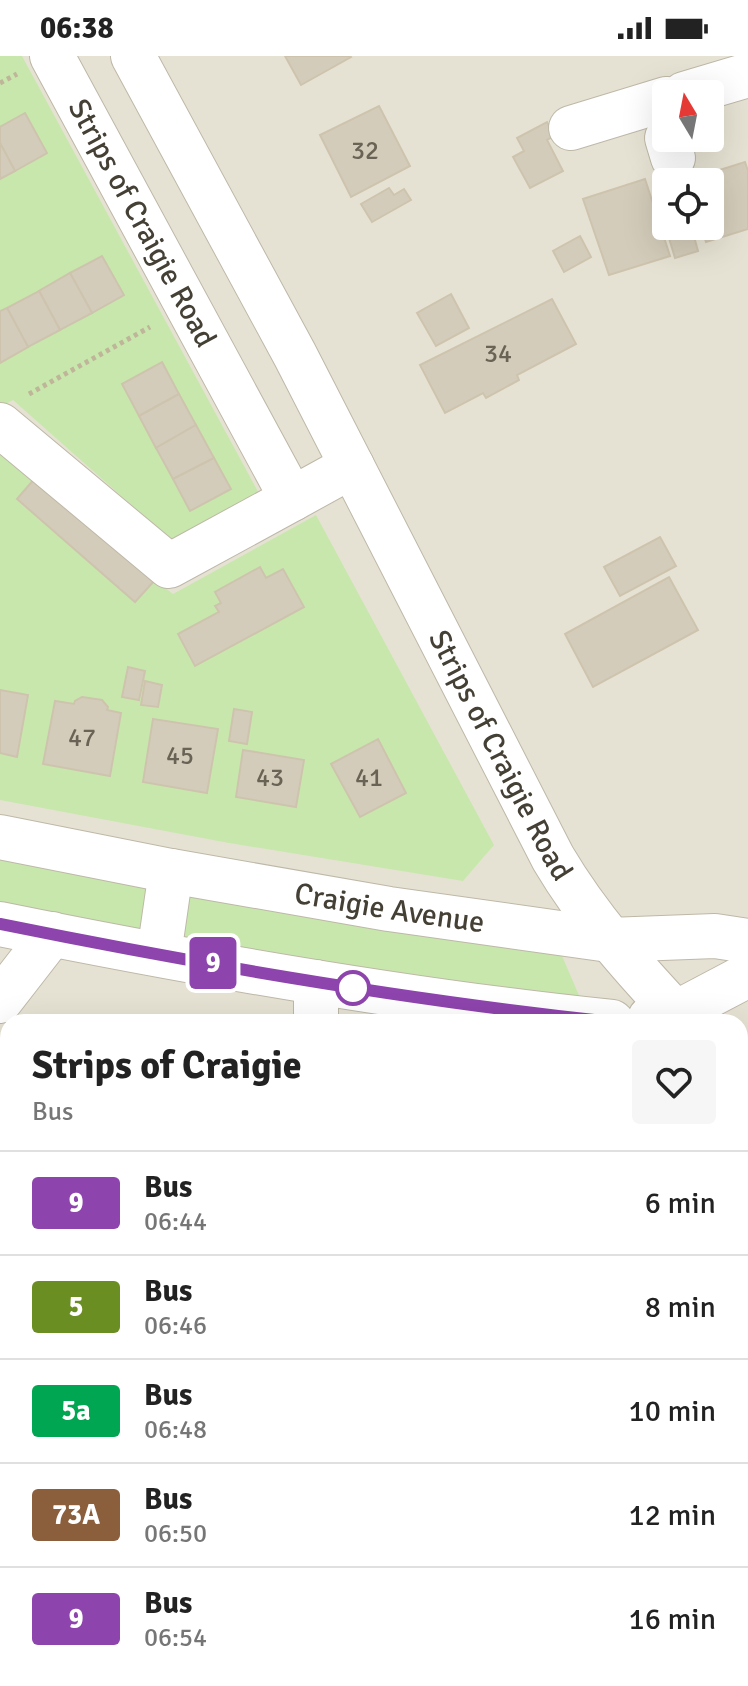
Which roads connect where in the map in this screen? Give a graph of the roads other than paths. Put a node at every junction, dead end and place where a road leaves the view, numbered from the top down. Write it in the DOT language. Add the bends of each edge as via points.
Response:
graph roads {
  1 [pos="52,56"];
  2 [pos="133,56"];
  3 [pos="748,75"];
  4 [pos="724,89"];
  5 [pos="652,122"];
  6 [pos="571,128"];
  7 [pos="13,410"];
  8 [pos="352,466"];
  9 [pos="292,499"];
  10 [pos="0,837"];
  11 [pos="171,871"];
  12 [pos="0,924"];
  13 [pos="52,934"];
  14 [pos="609,940"];
  15 [pos="748,941"];
  16 [pos="159,954"];
  17 [pos="748,975"];
  18 [pos="0,1001"];
  19 [pos="316,1002"];
  20 [pos="468,1014"];
  21 [pos="676,1014"];
  22 [pos="686,1014"];
  1 -- 9 [label="street, Strips of Craigie Road"];
  2 -- 8 [label="street, Strips of Craigie Road"];
  3 -- 4 [label="street"];
  5 -- 6 [label="street"];
  7 -- 9 [label="street" via="169,566"];
  8 -- 9 [label="street"];
  8 -- 14 [label="street, Strips of Craigie Road" via="553,858"];
  10 -- 11 [label="street, Craigie Avenue"];
  11 -- 14 [label="street, Craigie Avenue"];
  11 -- 16 [label="street"];
  12 -- 13 [label="street"];
  13 -- 16 [label="street"];
  13 -- 18 [label="street"];
  14 -- 15 [label="street, Craigie Avenue" via="715,936"];
  14 -- 21 [label="street, Strips of Craigie Road"];
  16 -- 19 [label="street"];
  17 -- 22 [label="street"];
  19 -- 20 [label="street"];
}
